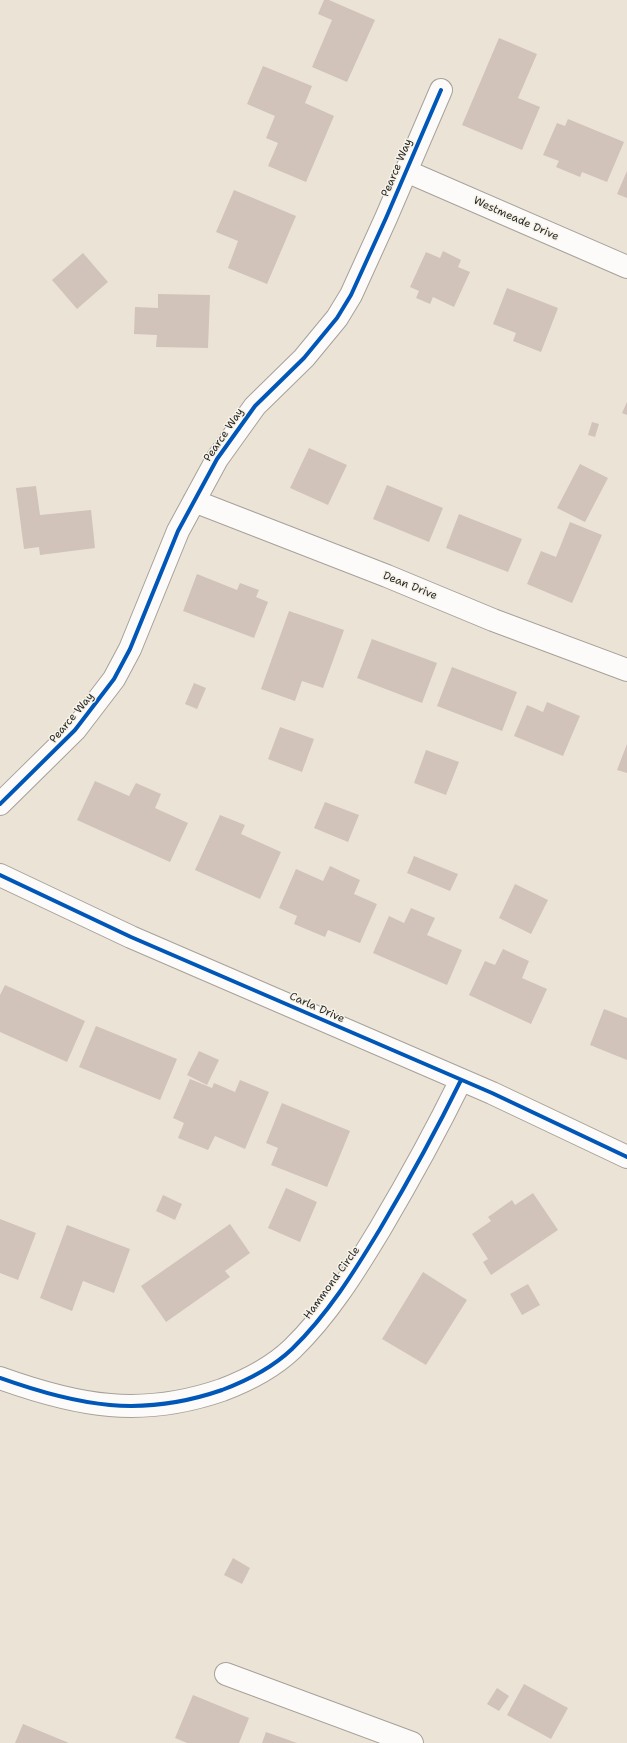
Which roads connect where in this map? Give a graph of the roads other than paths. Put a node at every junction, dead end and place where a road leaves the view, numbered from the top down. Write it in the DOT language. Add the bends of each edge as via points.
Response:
graph roads {
  1 [pos="441,90"];
  2 [pos="406,171"];
  3 [pos="627,267"];
  4 [pos="194,501"];
  5 [pos="627,670"];
  6 [pos="0,804"];
  7 [pos="0,875"];
  8 [pos="461,1080"];
  9 [pos="627,1157"];
  10 [pos="0,1378"];
  11 [pos="226,1674"];
  12 [pos="412,1743"];
  1 -- 2 [label="street, Pearce Way"];
  2 -- 3 [label="street, Westmeade Drive"];
  2 -- 4 [label="street, Pearce Way" via="357,281 337,318 304,358 254,406 217,459"];
  4 -- 5 [label="street, Dean Drive" via="493,620"];
  4 -- 6 [label="street, Pearce Way" via="169,551 130,649 114,679 75,730"];
  7 -- 8 [label="street, Carla Drive" via="131,937"];
  8 -- 9 [label="street, Carla Drive"];
  8 -- 10 [label="street, Hammond Circle" via="414,1170 352,1274 315,1324 291,1350 263,1370 232,1386 201,1397 168,1405 136,1407 104,1406 72,1400"];
  11 -- 12 [label="street"];
}
